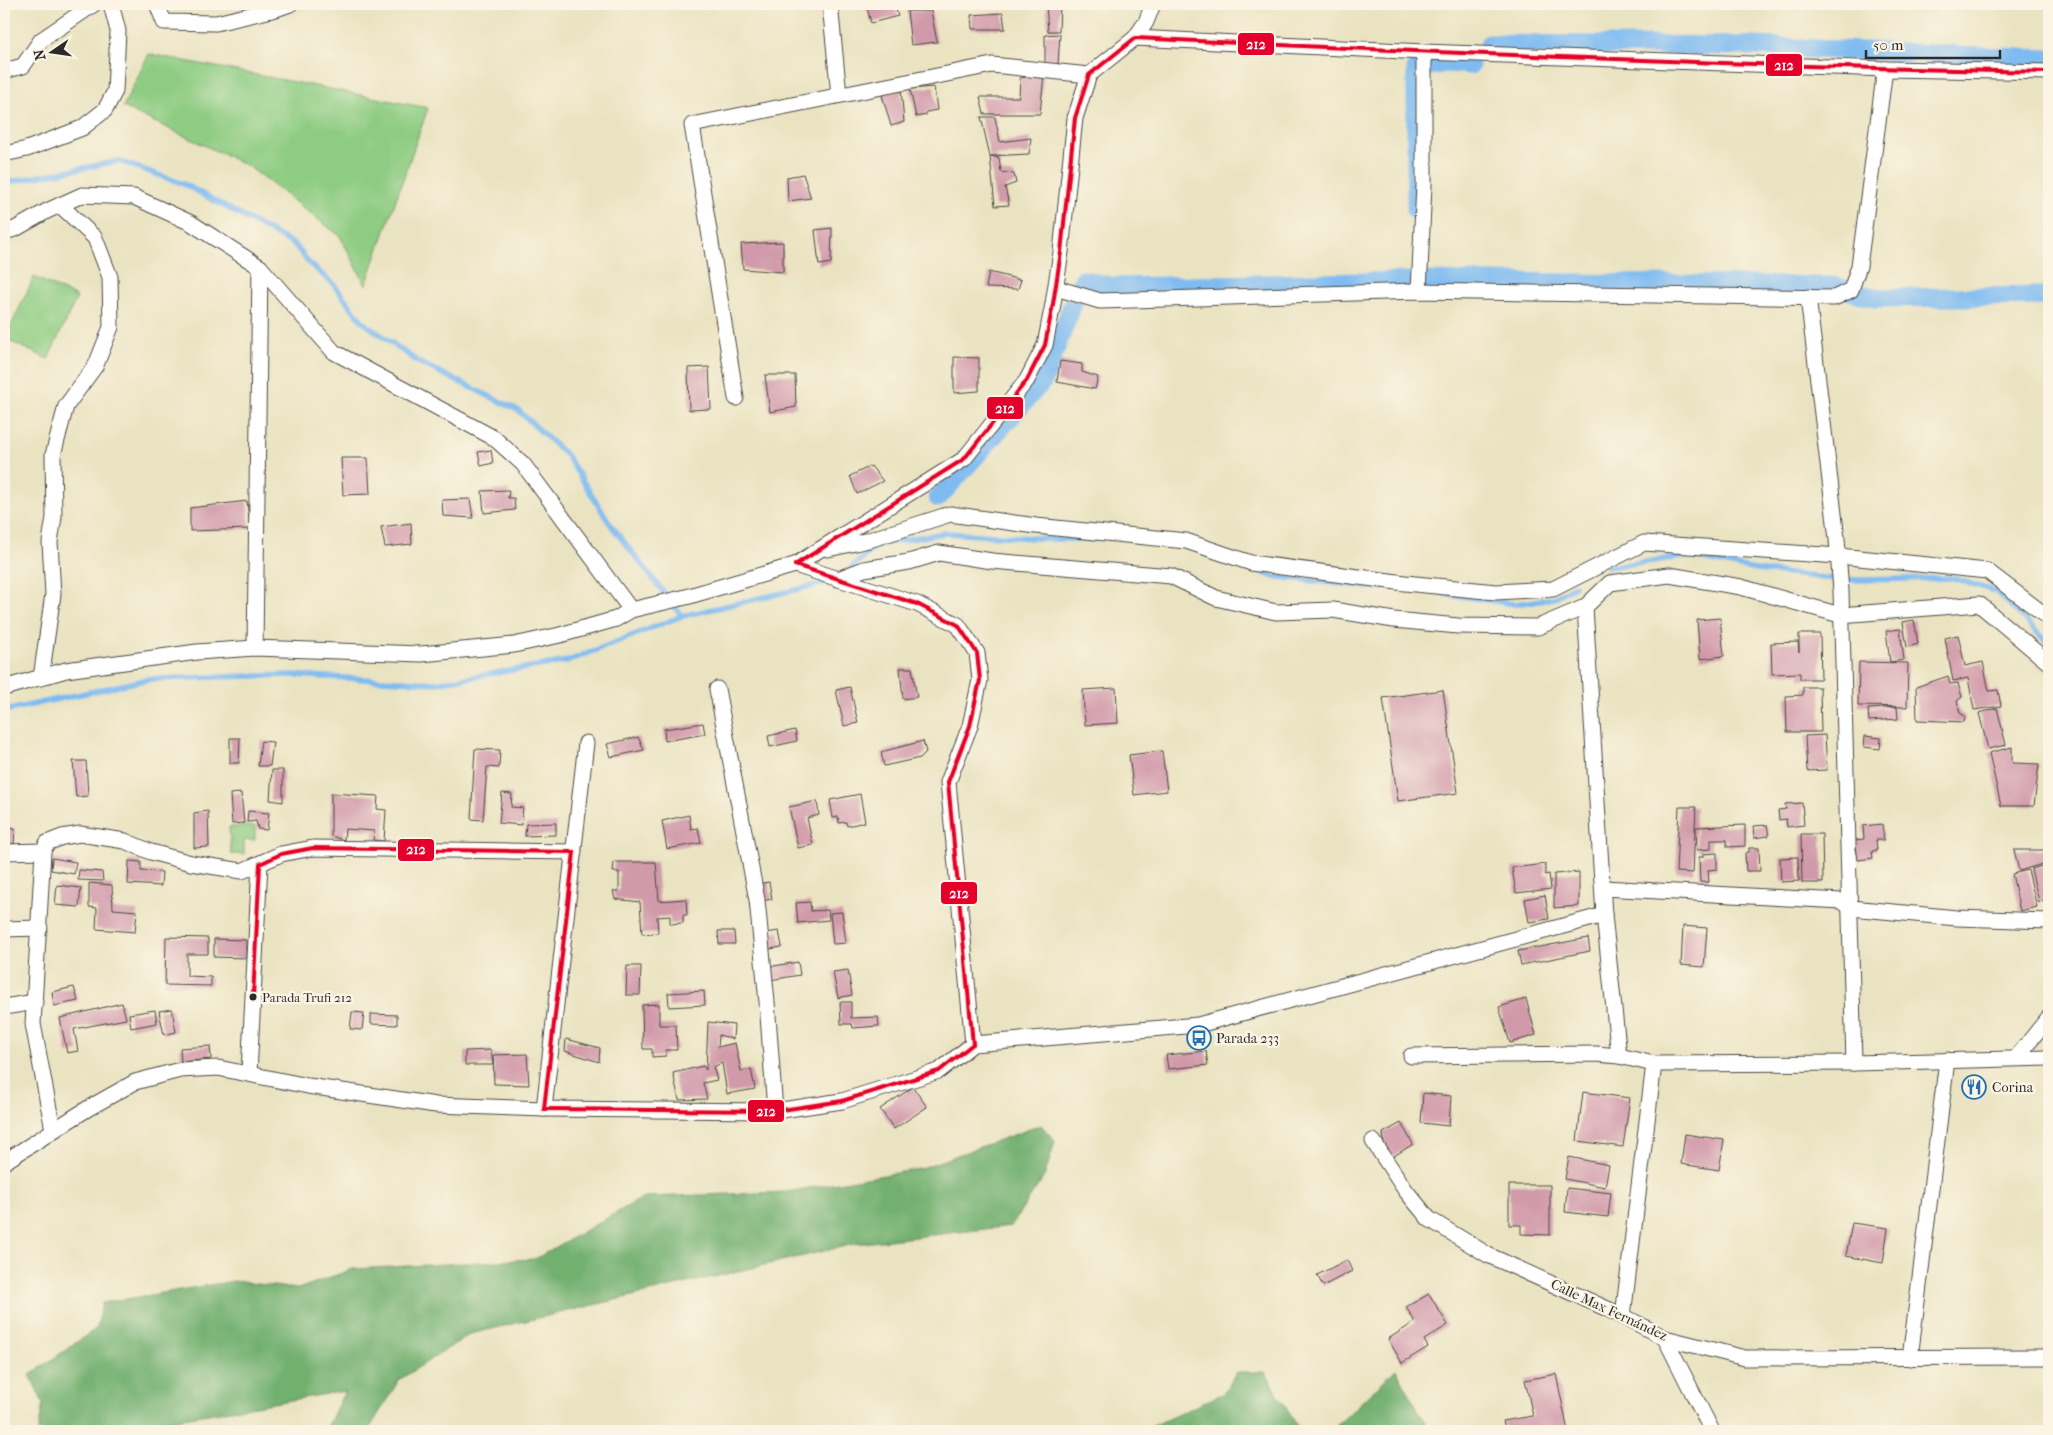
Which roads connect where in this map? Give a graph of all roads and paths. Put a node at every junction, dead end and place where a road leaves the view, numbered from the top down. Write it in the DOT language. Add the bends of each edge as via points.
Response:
graph roads {
  1 [pos="94,4"];
  2 [pos="111,4"];
  3 [pos="157,4"];
  4 [pos="290,4"];
  5 [pos="830,4"];
  6 [pos="1153,4"];
  7 [pos="1136,38"];
  8 [pos="1424,52"];
  9 [pos="1885,69"];
  10 [pos="4,71"];
  11 [pos="2049,72"];
  12 [pos="1088,75"];
  13 [pos="839,95"];
  14 [pos="4,154"];
  15 [pos="60,205"];
  16 [pos="4,219"];
  17 [pos="10,231"];
  18 [pos="260,266"];
  19 [pos="1056,288"];
  20 [pos="1419,291"];
  21 [pos="1808,297"];
  22 [pos="736,398"];
  23 [pos="818,551"];
  24 [pos="1839,561"];
  25 [pos="795,565"];
  26 [pos="838,580"];
  27 [pos="1585,607"];
  28 [pos="631,610"];
  29 [pos="1840,615"];
  30 [pos="2049,618"];
  31 [pos="255,648"];
  32 [pos="2049,663"];
  33 [pos="41,678"];
  34 [pos="4,688"];
  35 [pos="717,689"];
  36 [pos="586,743"];
  37 [pos="43,851"];
  38 [pos="4,852"];
  39 [pos="574,852"];
  40 [pos="260,864"];
  41 [pos="1603,888"];
  42 [pos="1851,908"];
  43 [pos="1604,915"];
  44 [pos="2049,921"];
  45 [pos="40,928"];
  46 [pos="4,929"];
  47 [pos="35,1002"];
  48 [pos="4,1008"];
  49 [pos="2049,1017"];
  50 [pos="973,1044"];
  51 [pos="1411,1056"];
  52 [pos="1619,1056"];
  53 [pos="2016,1058"];
  54 [pos="2049,1058"];
  55 [pos="1946,1060"];
  56 [pos="1854,1063"];
  57 [pos="1654,1064"];
  58 [pos="248,1073"];
  59 [pos="544,1109"];
  60 [pos="775,1111"];
  61 [pos="53,1130"];
  62 [pos="1374,1141"];
  63 [pos="4,1162"];
  64 [pos="1623,1316"];
  65 [pos="1665,1338"];
  66 [pos="2049,1357"];
  67 [pos="1910,1358"];
  68 [pos="1712,1431"];
  1 -- 10 [label="street" via="41,40 23,66"];
  2 -- 14 [label="street" via="118,31 115,91 105,110 82,128 27,149"];
  3 -- 4 [label="street" via="164,22 216,23"];
  5 -- 13 [label="street"];
  6 -- 7 [label="street"];
  7 -- 8 [label="street"];
  7 -- 12 [label="street"];
  8 -- 9 [label="street"];
  8 -- 20 [label="street" via="1424,185"];
  9 -- 11 [label="street"];
  9 -- 21 [label="street" via="1860,266 1851,290 1834,298"];
  12 -- 13 [label="street" via="992,65"];
  12 -- 19 [label="street" via="1075,118"];
  13 -- 22 [label="street" via="692,125"];
  15 -- 17 [label="street"];
  15 -- 18 [label="street" via="82,195 134,197 191,223"];
  15 -- 33 [label="street" via="95,238 110,277 111,327 96,365 66,406 53,455 54,517 50,542 53,594"];
  16 -- 17 [label="street" via="10,222"];
  18 -- 28 [label="street" via="334,352 494,438 522,464"];
  18 -- 31 [label="street"];
  19 -- 20 [label="street" via="1100,301"];
  19 -- 23 [label="street" via="1045,345 1027,380 964,459"];
  20 -- 21 [label="street"];
  21 -- 24 [label="street"];
  23 -- 24 [label="street" via="869,540 950,514 1186,541 1251,562 1496,592 1553,589 1644,543"];
  23 -- 25 [label="street"];
  24 -- 29 [label="street"];
  24 -- 30 [label="street" via="1987,570"];
  25 -- 26 [label="street"];
  25 -- 28 [label="street" via="686,598"];
  26 -- 27 [label="street" via="864,569 909,562 939,553 992,562 1171,576 1216,598 1276,612 1333,610 1458,626 1538,627"];
  26 -- 50 [label="street" via="917,604 958,625 977,654 980,680 970,726 948,782"];
  27 -- 29 [label="street" via="1610,583 1670,575 1741,587"];
  27 -- 41 [label="street"];
  28 -- 31 [label="street" via="616,619 532,641 421,654"];
  29 -- 32 [label="street" via="1979,604"];
  29 -- 42 [label="street"];
  31 -- 33 [label="street" via="110,663 66,670"];
  33 -- 34 [label="street"];
  35 -- 60 [label="street" via="756,900"];
  36 -- 39 [label="street"];
  37 -- 38 [label="street"];
  37 -- 40 [label="street" via="47,843 80,834 125,842 150,852 233,870 242,871"];
  37 -- 45 [label="street"];
  39 -- 40 [label="street" via="313,848 281,854"];
  39 -- 59 [label="street"];
  40 -- 58 [label="street"];
  41 -- 42 [label="street" via="1842,901"];
  41 -- 43 [label="street"];
  42 -- 44 [label="street" via="1957,918"];
  42 -- 56 [label="street"];
  43 -- 50 [label="street" via="1198,1025"];
  43 -- 52 [label="street"];
  45 -- 46 [label="street"];
  45 -- 47 [label="street"];
  47 -- 48 [label="street"];
  47 -- 61 [label="street" via="33,1024"];
  49 -- 53 [label="street"];
  50 -- 60 [label="street" via="939,1071 842,1101"];
  51 -- 52 [label="street"];
  52 -- 57 [label="street"];
  53 -- 54 [label="street"];
  53 -- 55 [label="street"];
  55 -- 56 [label="street"];
  55 -- 67 [label="street"];
  56 -- 57 [label="street"];
  57 -- 64 [label="street"];
  58 -- 59 [label="street" via="308,1086 436,1105"];
  58 -- 61 [label="street" via="218,1068 180,1070 135,1082"];
  59 -- 60 [label="street"];
  61 -- 63 [label="street"];
  62 -- 64 [label="street, Calle Max Fernández" via="1406,1191 1429,1219 1488,1255"];
  64 -- 65 [label="street, Calle Max Fernández"];
  65 -- 67 [label="street, Calle Max Fernández" via="1746,1358"];
  65 -- 68 [label="street"];
  66 -- 67 [label="street, Calle Max Fernández"];
}
